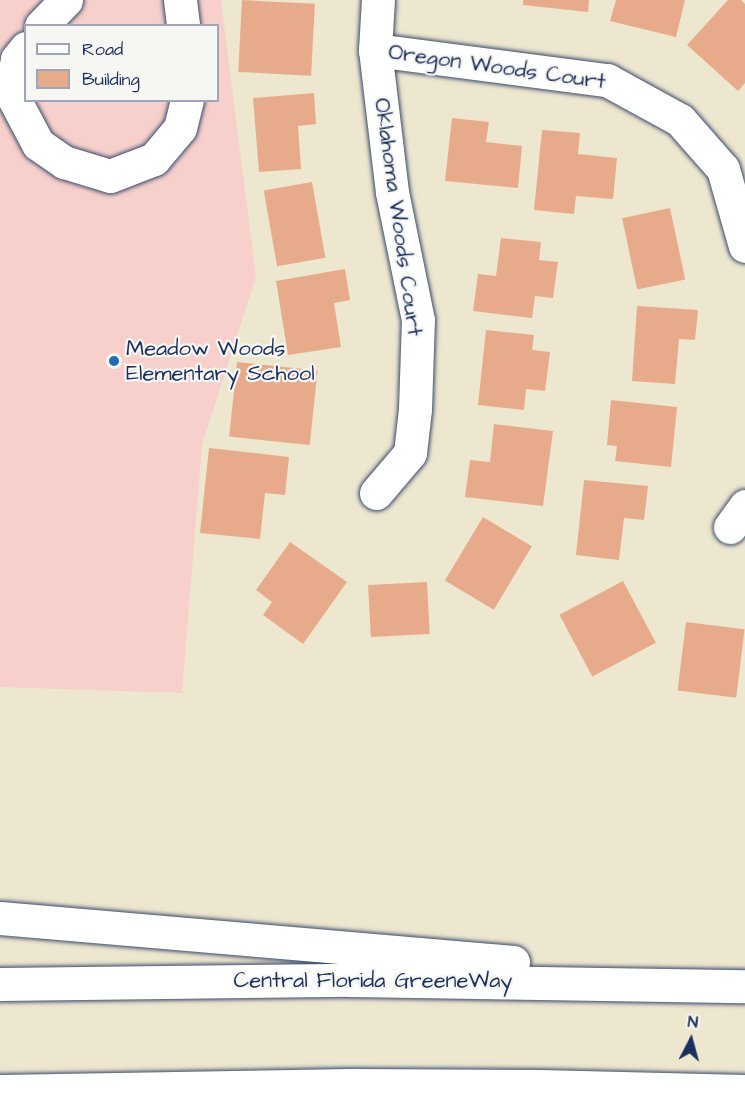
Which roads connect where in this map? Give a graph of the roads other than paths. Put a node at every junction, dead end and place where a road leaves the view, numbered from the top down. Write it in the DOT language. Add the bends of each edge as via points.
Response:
graph roads {
  1 [pos="66,0"];
  2 [pos="180,0"];
  3 [pos="378,0"];
  4 [pos="43,24"];
  5 [pos="183,24"];
  6 [pos="24,50"];
  7 [pos="375,50"];
  8 [pos="186,102"];
  9 [pos="745,246"];
  10 [pos="376,493"];
  11 [pos="0,918"];
  12 [pos="0,984"];
  13 [pos="740,986"];
  14 [pos="0,1091"];
  15 [pos="745,1091"];
  1 -- 4 [label="main road"];
  2 -- 5 [label="main road"];
  3 -- 7 [label="main road, Oklahoma Woods Court"];
  6 -- 8 [label="main road" via="17,59 11,93 38,144 64,162 110,176 154,159 180,128"];
  7 -- 9 [label="main road, Oregon Woods Court" via="607,80 680,120 723,170"];
  7 -- 10 [label="main road, Oklahoma Woods Court" via="392,192 418,320 410,453"];
  11 -- 13 [label="main road" via="461,956"];
  12 -- 13 [label="main road, Central Florida GreeneWay" via="350,980"];
  14 -- 15 [label="main road" via="362,1085"];
}
